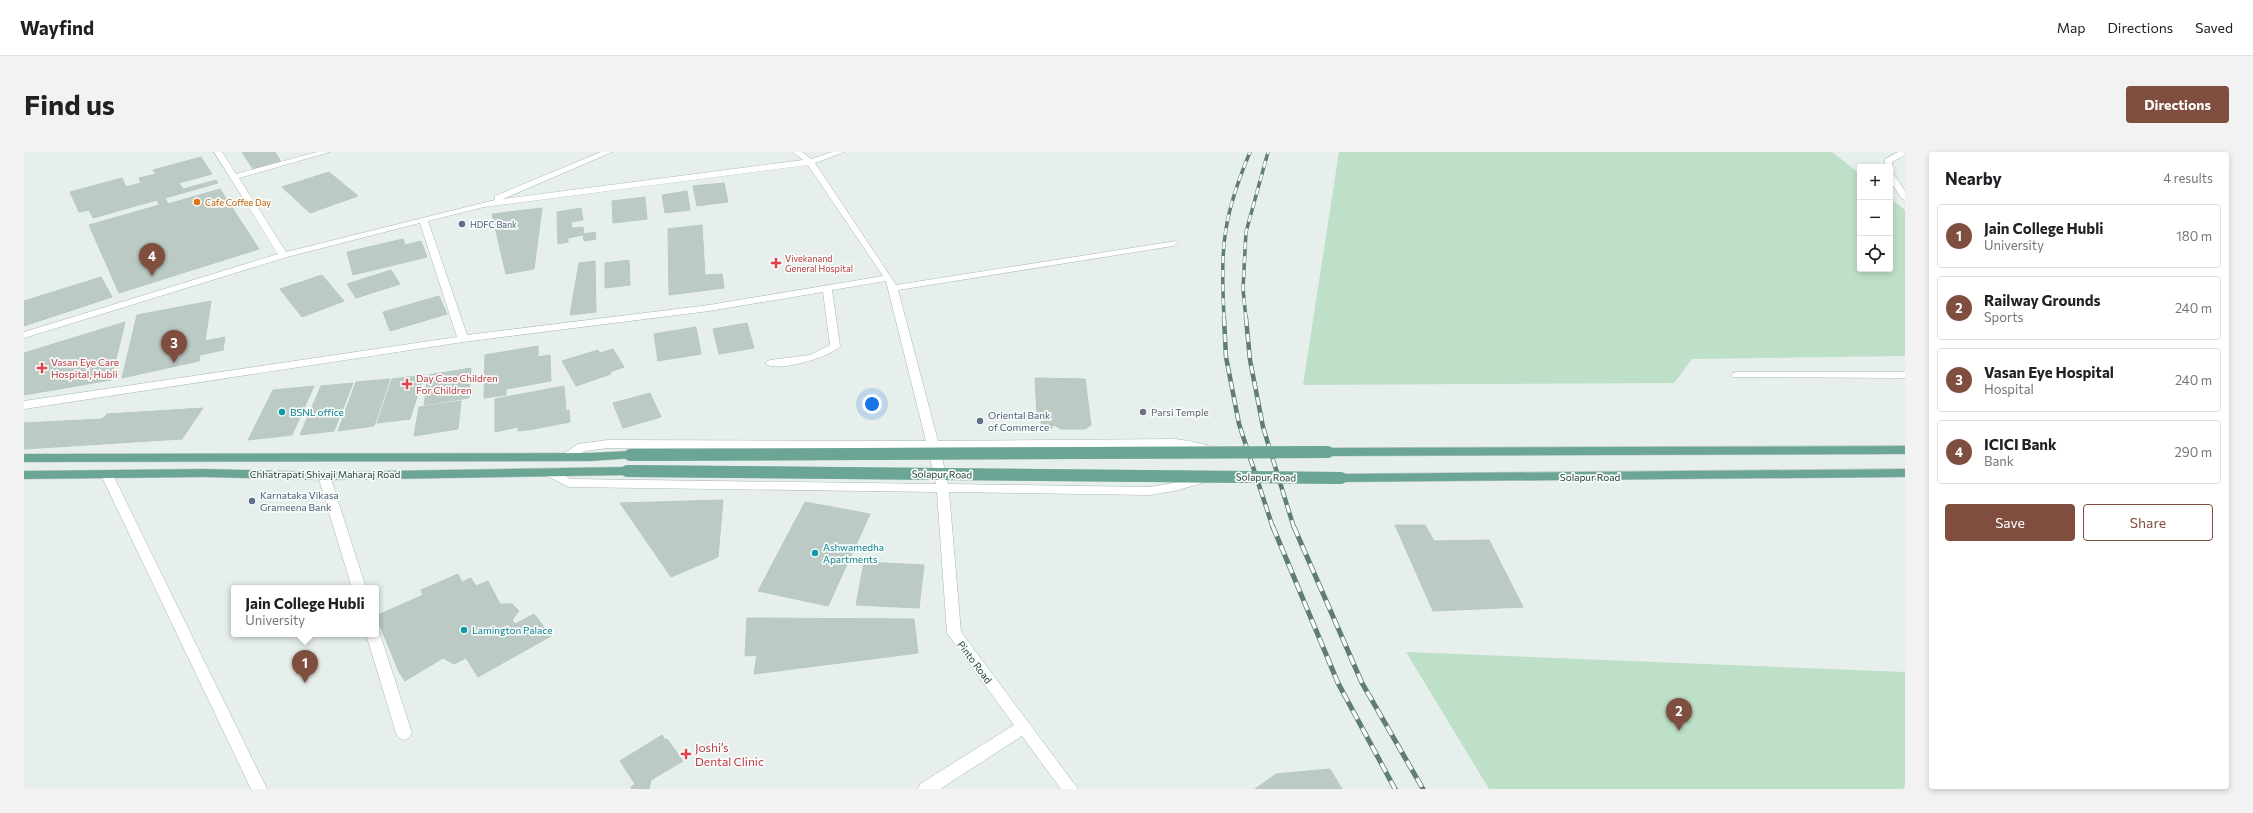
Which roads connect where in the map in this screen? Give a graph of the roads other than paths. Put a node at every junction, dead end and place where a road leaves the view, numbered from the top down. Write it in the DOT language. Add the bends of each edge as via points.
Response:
graph roads {
  1 [pos="218,152"];
  2 [pos="326,152"];
  3 [pos="608,152"];
  4 [pos="797,152"];
  5 [pos="840,152"];
  6 [pos="1904,152"];
  7 [pos="810,162"];
  8 [pos="1888,164"];
  9 [pos="235,177"];
  10 [pos="1893,179"];
  11 [pos="1905,197"];
  12 [pos="484,204"];
  13 [pos="424,219"];
  14 [pos="1173,243"];
  15 [pos="284,255"];
  16 [pos="891,283"];
  17 [pos="827,288"];
  18 [pos="24,335"];
  19 [pos="463,339"];
  20 [pos="770,363"];
  21 [pos="1737,375"];
  22 [pos="1905,375"];
  23 [pos="24,405"];
  24 [pos="933,445"];
  25 [pos="1905,450"];
  26 [pos="1211,452"];
  27 [pos="565,457"];
  28 [pos="24,458"];
  29 [pos="627,471"];
  30 [pos="551,473"];
  31 [pos="1905,473"];
  32 [pos="24,475"];
  33 [pos="107,475"];
  34 [pos="324,476"];
  35 [pos="1209,477"];
  36 [pos="942,487"];
  37 [pos="358,585"];
  38 [pos="374,637"];
  39 [pos="1023,727"];
  40 [pos="404,733"];
  41 [pos="259,789"];
  42 [pos="926,789"];
  43 [pos="1070,789"];
  1 -- 9 [label="street"];
  2 -- 9 [label="street"];
  3 -- 12 [label="street"];
  4 -- 7 [label="street, Pinto Road"];
  5 -- 7 [label="street"];
  6 -- 8 [label="street" via="1888,161"];
  7 -- 12 [label="street"];
  7 -- 16 [label="street, Pinto Road"];
  9 -- 15 [label="street"];
  10 -- 11 [label="street"];
  12 -- 13 [label="street"];
  13 -- 15 [label="street"];
  13 -- 19 [label="street"];
  14 -- 16 [label="street"];
  15 -- 18 [label="street"];
  16 -- 17 [label="street"];
  16 -- 24 [label="street, Pinto Road"];
  17 -- 19 [label="street" via="709,308"];
  17 -- 20 [label="street" via="835,346 826,354 815,357"];
  19 -- 23 [label="street"];
  21 -- 22 [label="street"];
  24 -- 26 [label="street" via="1176,443 1196,446"];
  24 -- 27 [label="street" via="608,444 582,447"];
  24 -- 36 [label="street, Pinto Road"];
  25 -- 26 [label="main road, bridge"];
  26 -- 27 [label="main road, bridge"];
  27 -- 28 [label="main road"];
  29 -- 30 [label="main road, Chhatrapati Shivaji Maharaj Road"];
  29 -- 35 [label="main road, Solapur Road, bridge"];
  30 -- 34 [label="main road, Chhatrapati Shivaji Maharaj Road"];
  30 -- 36 [label="street" via="569,483"];
  31 -- 35 [label="main road, Solapur Road, bridge"];
  32 -- 33 [label="main road, Chhatrapati Shivaji Maharaj Road"];
  33 -- 34 [label="main road, Chhatrapati Shivaji Maharaj Road" via="204,473"];
  33 -- 41 [label="street"];
  34 -- 37 [label="street"];
  35 -- 36 [label="street" via="1150,491"];
  36 -- 39 [label="street, Pinto Road" via="954,633"];
  38 -- 40 [label="street"];
  39 -- 42 [label="street"];
  39 -- 43 [label="street, Pinto Road"];
}
